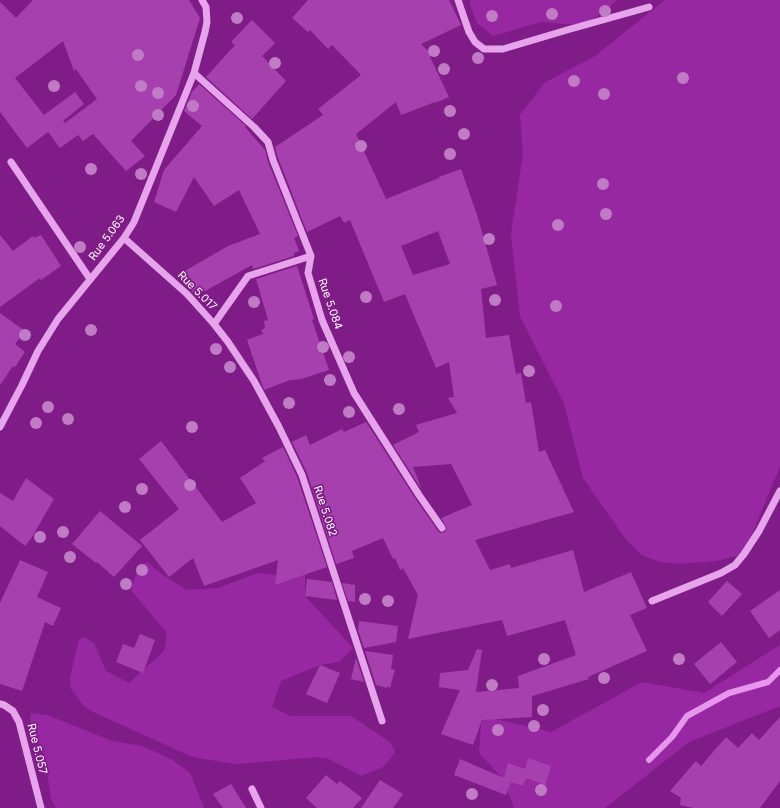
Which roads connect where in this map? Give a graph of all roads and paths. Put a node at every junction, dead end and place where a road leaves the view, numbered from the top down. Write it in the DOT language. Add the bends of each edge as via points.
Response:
graph roads {
  1 [pos="202,0"];
  2 [pos="458,0"];
  3 [pos="649,7"];
  4 [pos="194,72"];
  5 [pos="11,162"];
  6 [pos="124,238"];
  7 [pos="311,256"];
  8 [pos="90,279"];
  9 [pos="214,324"];
  10 [pos="0,427"];
  11 [pos="780,491"];
  12 [pos="442,528"];
  13 [pos="652,601"];
  14 [pos="0,704"];
  15 [pos="382,721"];
  16 [pos="252,789"];
  17 [pos="41,808"];
  18 [pos="261,808"];
  1 -- 4 [label="street, Rue 5.063" via="206,7 206,32"];
  2 -- 3 [label="street" via="475,42 484,49 503,49"];
  4 -- 6 [label="street, Rue 5.063" via="134,222"];
  4 -- 7 [label="street, Rue 5.084" via="268,142"];
  5 -- 8 [label="street"];
  6 -- 8 [label="street, Rue 5.063"];
  6 -- 9 [label="street, Rue 5.017" via="187,294"];
  7 -- 9 [label="street, Rue 5.017" via="248,276"];
  7 -- 12 [label="street, Rue 5.084" via="308,273 322,320 354,393"];
  8 -- 10 [label="street, Rue 5.063" via="58,318 38,351"];
  9 -- 15 [label="street, Rue 5.082" via="254,381 302,475"];
  11 -- 13 [label="street" via="759,531 735,565"];
  14 -- 17 [label="street, Rue 5.057" via="13,711 19,722"];
  16 -- 18 [label="street"];
}
